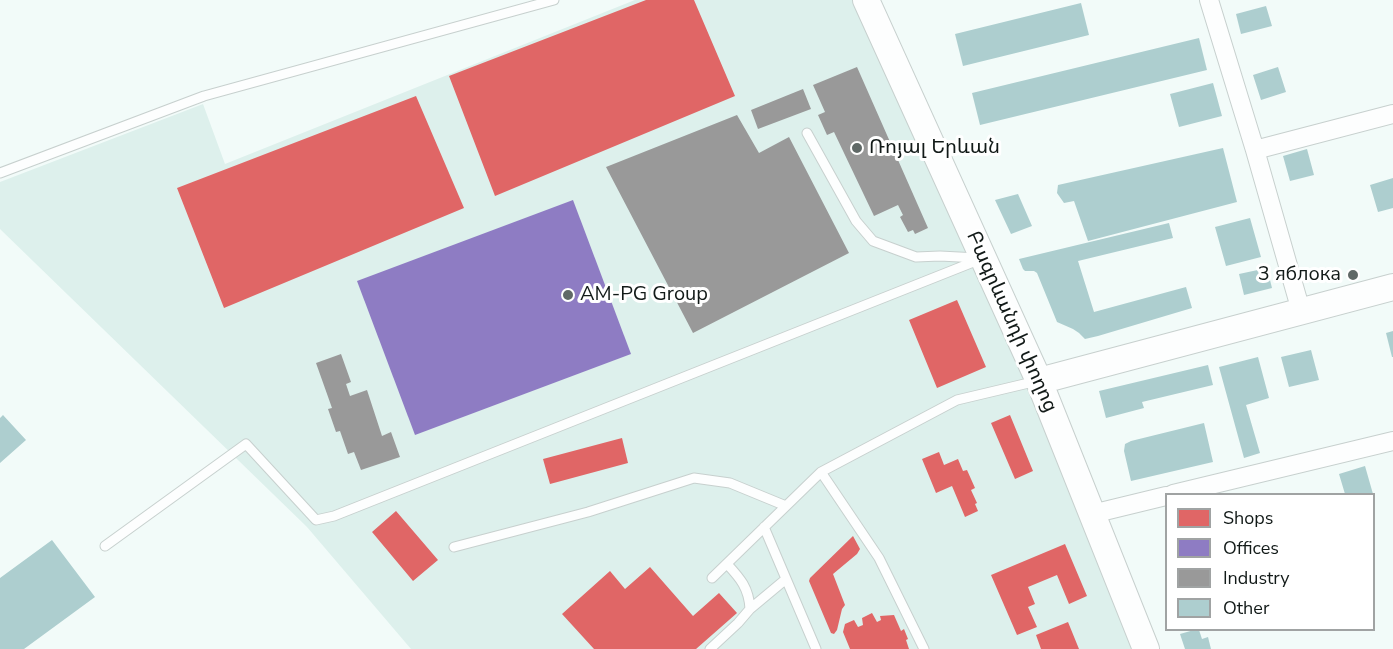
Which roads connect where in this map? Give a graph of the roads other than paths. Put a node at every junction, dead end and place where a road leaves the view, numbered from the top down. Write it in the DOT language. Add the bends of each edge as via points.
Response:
graph roads {
  1 [pos="554,0"];
  2 [pos="866,0"];
  3 [pos="1209,0"];
  4 [pos="1393,114"];
  5 [pos="807,133"];
  6 [pos="1255,150"];
  7 [pos="0,173"];
  8 [pos="983,259"];
  9 [pos="1393,287"];
  10 [pos="1301,311"];
  11 [pos="1039,381"];
  12 [pos="1393,441"];
  13 [pos="821,472"];
  14 [pos="1181,493"];
  15 [pos="1165,496"];
  16 [pos="786,506"];
  17 [pos="1092,514"];
  18 [pos="764,527"];
  19 [pos="105,546"];
  20 [pos="454,547"];
  21 [pos="727,564"];
  22 [pos="712,578"];
  23 [pos="786,579"];
  24 [pos="750,609"];
  25 [pos="710,649"];
  26 [pos="816,649"];
  27 [pos="924,649"];
  28 [pos="1146,649"];
  1 -- 7 [label="lane" via="204,96"];
  2 -- 8 [label="main road, Բագրևանդի փողոց"];
  3 -- 6 [label="street"];
  4 -- 6 [label="street"];
  5 -- 8 [label="lane" via="856,221 873,241 916,257"];
  6 -- 10 [label="street"];
  8 -- 11 [label="main road, Բագրևանդի փողոց"];
  8 -- 19 [label="lane" via="334,516 316,520 246,444"];
  9 -- 10 [label="main road"];
  10 -- 11 [label="main road"];
  11 -- 13 [label="lane" via="957,400"];
  11 -- 17 [label="main road, Բագրևանդի փողոց"];
  12 -- 14 [label="street"];
  13 -- 16 [label="lane"];
  13 -- 27 [label="lane" via="879,558"];
  15 -- 17 [label="street"];
  16 -- 18 [label="lane"];
  16 -- 20 [label="lane" via="730,483 694,478 588,512"];
  17 -- 28 [label="main road, Բագրևանդի փողոց"];
  18 -- 21 [label="lane"];
  18 -- 23 [label="lane"];
  21 -- 22 [label="lane"];
  21 -- 24 [label="lane" via="741,579 750,598"];
  23 -- 24 [label="lane"];
  23 -- 26 [label="lane"];
  24 -- 25 [label="lane"];
}
